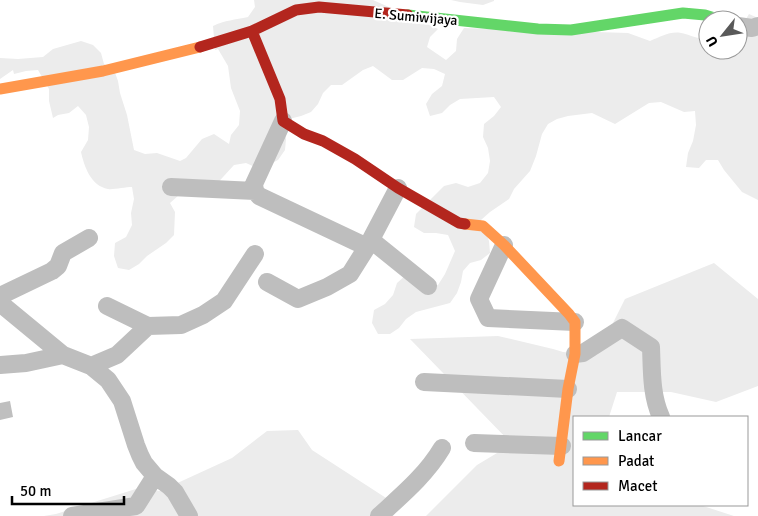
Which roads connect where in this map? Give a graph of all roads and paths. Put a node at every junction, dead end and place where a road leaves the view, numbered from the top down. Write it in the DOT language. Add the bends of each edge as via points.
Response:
graph roads {
  1 [pos="698,14"];
  2 [pos="252,31"];
  3 [pos="0,89"];
  4 [pos="283,121"];
  5 [pos="171,187"];
  6 [pos="398,188"];
  7 [pos="254,191"];
  8 [pos="90,238"];
  9 [pos="369,244"];
  10 [pos="504,246"];
  11 [pos="255,254"];
  12 [pos="267,282"];
  13 [pos="428,286"];
  14 [pos="0,296"];
  15 [pos="0,303"];
  16 [pos="108,306"];
  17 [pos="575,322"];
  18 [pos="148,326"];
  19 [pos="575,354"];
  20 [pos="63,355"];
  21 [pos="0,365"];
  22 [pos="91,366"];
  23 [pos="424,382"];
  24 [pos="568,389"];
  25 [pos="660,416"];
  26 [pos="474,443"];
  27 [pos="442,448"];
  28 [pos="560,454"];
  29 [pos="155,476"];
  30 [pos="72,516"];
  31 [pos="189,516"];
  32 [pos="379,516"];
  1 -- 2 [label="street, E. Sumiwijaya" via="683,13 571,30 319,7 296,10"];
  2 -- 3 [label="street, E. Sumiwijaya" via="103,71"];
  2 -- 4 [label="street" via="280,99"];
  4 -- 6 [label="street" via="355,159"];
  4 -- 7 [label="street" via="254,184"];
  5 -- 7 [label="street"];
  6 -- 9 [label="street"];
  6 -- 10 [label="street" via="459,223 483,226"];
  7 -- 9 [label="street"];
  8 -- 14 [label="street" via="63,253 55,269"];
  9 -- 12 [label="street" via="350,274 298,299"];
  9 -- 13 [label="street"];
  10 -- 17 [label="street"];
  10 -- 17 [label="street" via="479,299 488,318"];
  11 -- 18 [label="street" via="224,302 203,316 180,325"];
  15 -- 20 [label="street"];
  16 -- 18 [label="street"];
  17 -- 19 [label="street"];
  18 -- 22 [label="street" via="117,355"];
  19 -- 24 [label="street"];
  19 -- 25 [label="street" via="583,353 622,328 651,347 653,388"];
  20 -- 21 [label="street"];
  20 -- 22 [label="street"];
  22 -- 29 [label="street" via="108,380 122,401 140,455"];
  23 -- 24 [label="street"];
  24 -- 28 [label="street"];
  26 -- 28 [label="street"];
  27 -- 32 [label="street" via="409,489"];
  29 -- 30 [label="street" via="136,506"];
  29 -- 31 [label="street" via="176,492"];
}
